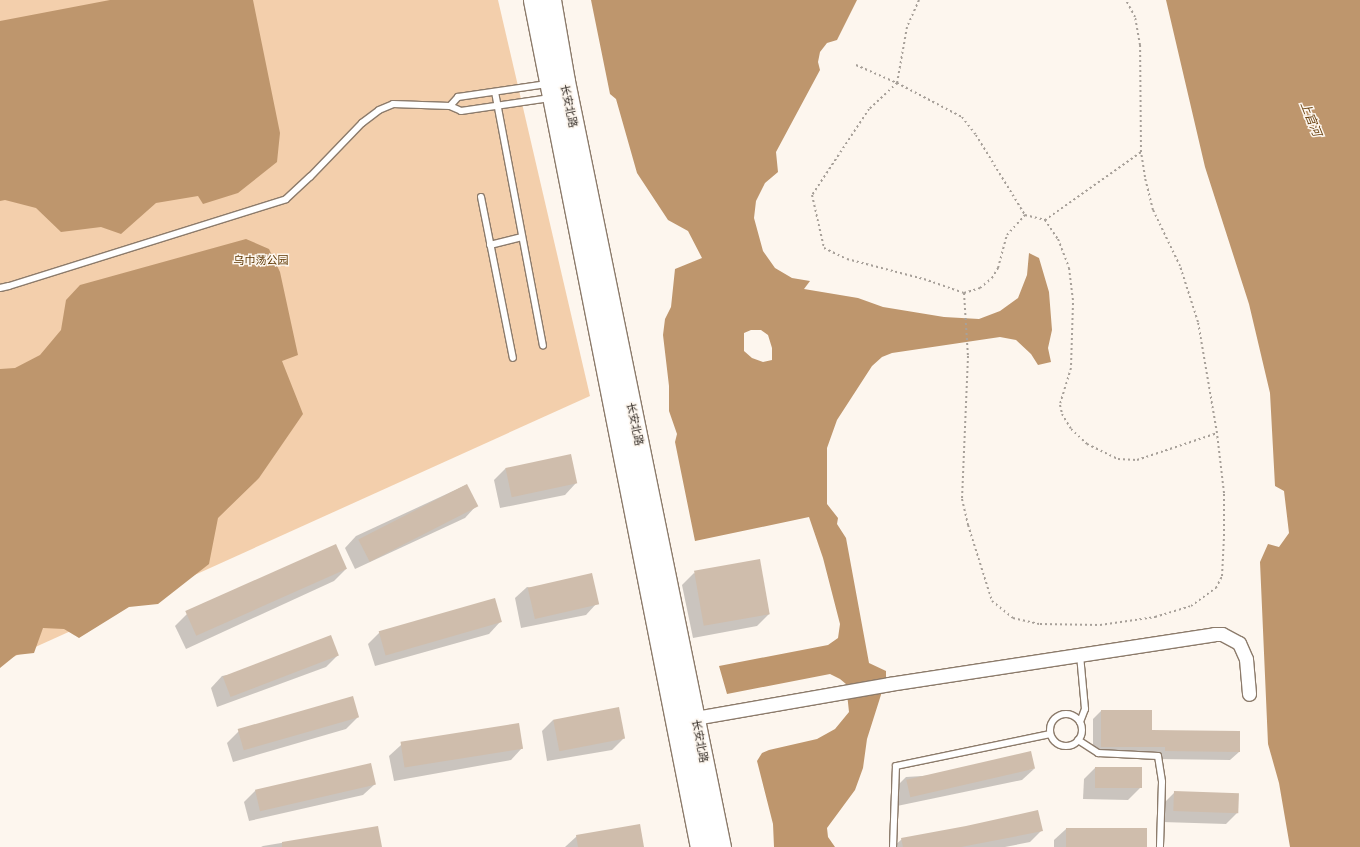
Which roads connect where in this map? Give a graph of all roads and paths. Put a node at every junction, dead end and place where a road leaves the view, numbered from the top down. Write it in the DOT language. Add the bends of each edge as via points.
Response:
graph roads {
  1 [pos="534,0"];
  2 [pos="550,0"];
  3 [pos="918,0"];
  4 [pos="1126,0"];
  5 [pos="856,65"];
  6 [pos="897,83"];
  7 [pos="559,90"];
  8 [pos="495,92"];
  9 [pos="450,106"];
  10 [pos="498,106"];
  11 [pos="1141,152"];
  12 [pos="481,197"];
  13 [pos="1025,215"];
  14 [pos="1045,220"];
  15 [pos="522,237"];
  16 [pos="490,245"];
  17 [pos="0,288"];
  18 [pos="964,293"];
  19 [pos="543,345"];
  20 [pos="513,358"];
  21 [pos="1217,433"];
  22 [pos="1080,655"];
  23 [pos="1249,694"];
  24 [pos="695,718"];
  25 [pos="1080,722"];
  26 [pos="1050,734"];
  27 [pos="1078,740"];
  28 [pos="701,847"];
  29 [pos="720,847"];
  30 [pos="893,847"];
  31 [pos="1160,847"];
  1 -- 7 [label="main road, 长安北路"];
  2 -- 7 [label="main road, 长安北路"];
  3 -- 6 [label="path" via="907,27"];
  4 -- 11 [label="path" via="1135,17 1140,45"];
  5 -- 6 [label="path"];
  6 -- 13 [label="path" via="962,117 976,135"];
  6 -- 18 [label="path" via="869,109 812,195 824,248 847,258"];
  7 -- 8 [label="lane"];
  7 -- 10 [label="lane"];
  7 -- 24 [label="main road, 长安北路"];
  7 -- 28 [label="main road, 长安北路"];
  8 -- 9 [label="lane" via="458,97"];
  8 -- 10 [label="lane"];
  9 -- 10 [label="lane" via="461,111"];
  9 -- 17 [label="lane" via="393,104 379,110 362,123 286,198"];
  10 -- 15 [label="lane"];
  11 -- 14 [label="path"];
  11 -- 21 [label="path" via="1153,210 1180,266 1198,322"];
  12 -- 16 [label="lane"];
  13 -- 14 [label="path"];
  13 -- 18 [label="path" via="1007,235 998,268 992,278 980,288"];
  14 -- 21 [label="path" via="1058,239 1070,275 1073,303 1071,368 1060,405 1071,429 1087,444 1118,459 1137,460"];
  15 -- 16 [label="lane"];
  15 -- 19 [label="lane"];
  16 -- 20 [label="lane"];
  18 -- 21 [label="path" via="968,356 962,499 992,601 1014,618 1040,624 1106,624 1155,617 1192,606 1216,588 1222,576 1224,536 1224,493"];
  22 -- 23 [label="street" via="1222,634 1239,643 1246,659"];
  22 -- 24 [label="street" via="889,684"];
  22 -- 25 [label="lane" via="1085,709"];
  24 -- 29 [label="main road, 长安北路"];
  25 -- 26 [label="lane" via="1070,714 1057,716 1052,721"];
  25 -- 27 [label="lane" via="1082,728"];
  26 -- 27 [label="lane" via="1062,746 1074,744"];
  26 -- 30 [label="lane" via="896,766"];
  27 -- 31 [label="lane" via="1098,753 1158,756 1162,782"];
}
